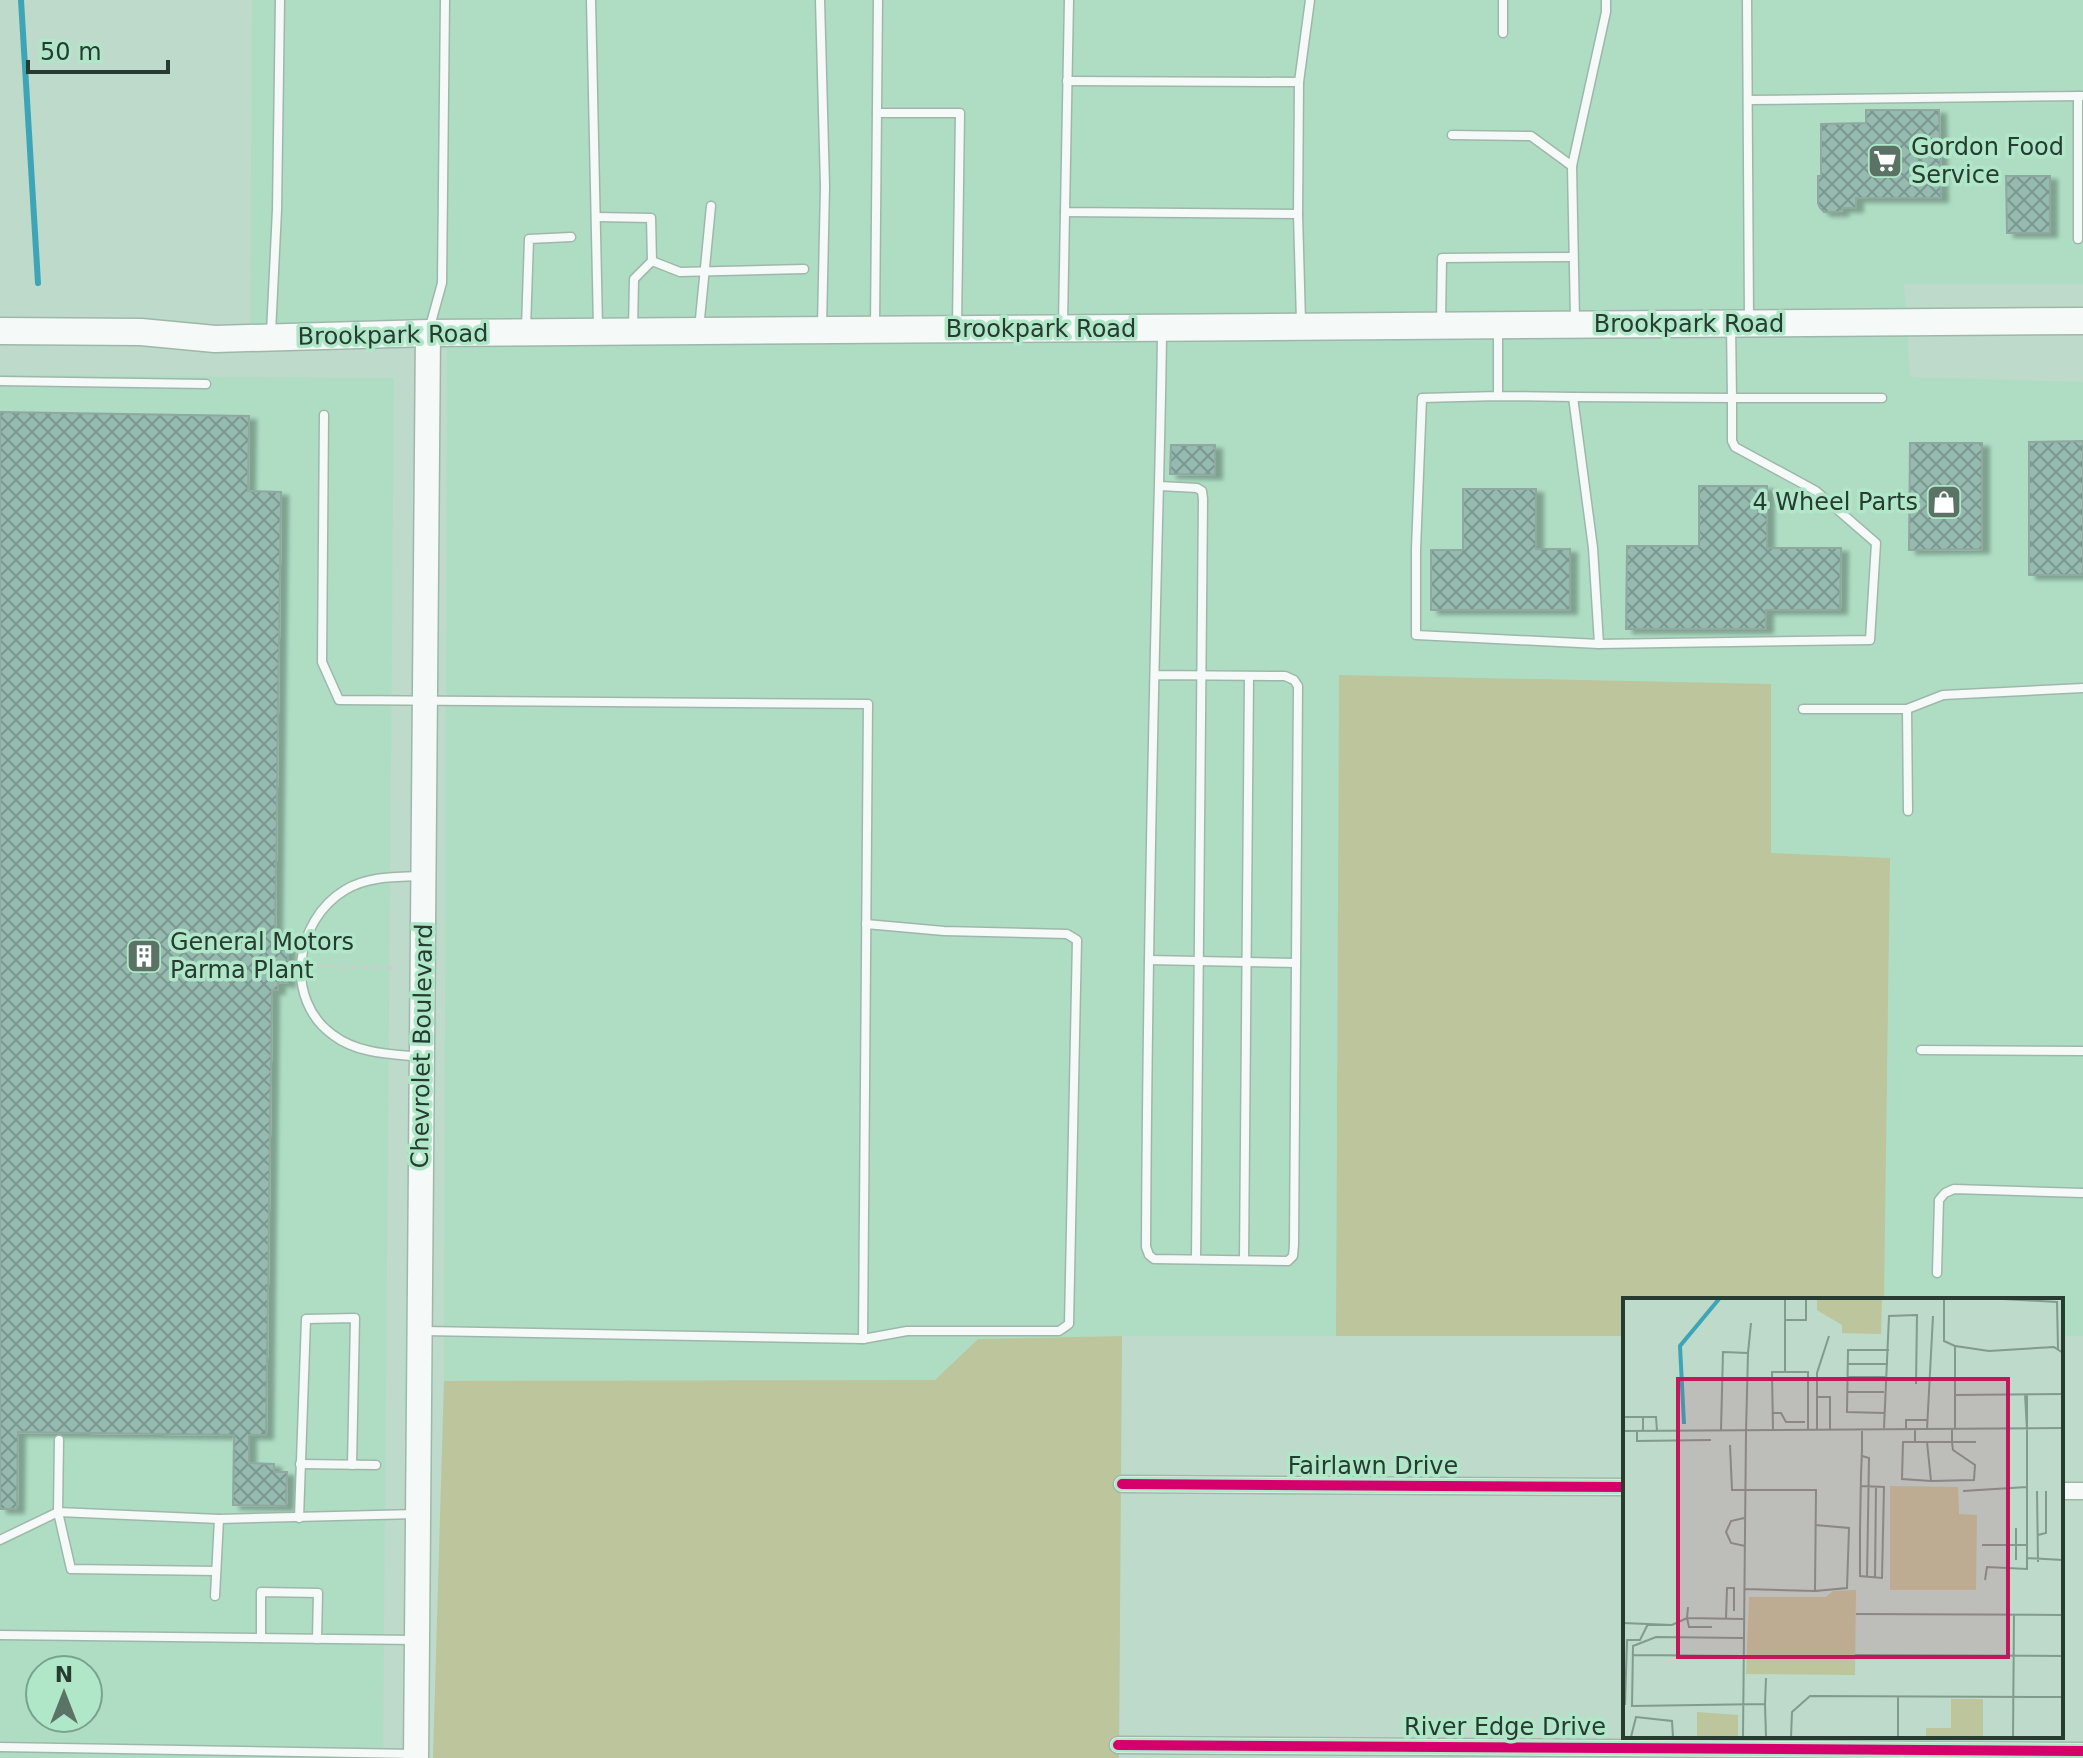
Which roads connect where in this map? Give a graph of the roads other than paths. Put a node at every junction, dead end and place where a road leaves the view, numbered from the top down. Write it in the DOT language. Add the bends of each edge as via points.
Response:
graph roads {
  1 [pos="280,0"];
  2 [pos="445,0"];
  3 [pos="591,0"];
  4 [pos="820,0"];
  5 [pos="878,0"];
  6 [pos="1069,0"];
  7 [pos="1310,0"];
  8 [pos="1503,0"];
  9 [pos="1606,0"];
  10 [pos="1747,0"];
  11 [pos="1503,33"];
  12 [pos="1067,81"];
  13 [pos="1299,82"];
  14 [pos="2080,96"];
  15 [pos="1749,100"];
  16 [pos="877,113"];
  17 [pos="1452,135"];
  18 [pos="1572,166"];
  19 [pos="711,206"];
  20 [pos="1065,212"];
  21 [pos="1298,214"];
  22 [pos="596,217"];
  23 [pos="571,237"];
  24 [pos="2078,239"];
  25 [pos="1573,257"];
  26 [pos="652,261"];
  27 [pos="804,269"];
  28 [pos="704,271"];
  29 [pos="2083,321"];
  30 [pos="1740,324"];
  31 [pos="1498,325"];
  32 [pos="1575,325"];
  33 [pos="1441,326"];
  34 [pos="1301,327"];
  35 [pos="1063,328"];
  36 [pos="1162,328"];
  37 [pos="957,329"];
  38 [pos="822,330"];
  39 [pos="875,330"];
  40 [pos="0,331"];
  41 [pos="699,331"];
  42 [pos="525,332"];
  43 [pos="598,332"];
  44 [pos="633,332"];
  45 [pos="428,333"];
  46 [pos="270,337"];
  47 [pos="0,381"];
  48 [pos="206,384"];
  49 [pos="1498,396"];
  50 [pos="1573,397"];
  51 [pos="1732,398"];
  52 [pos="1882,398"];
  53 [pos="324,415"];
  54 [pos="1160,486"];
  55 [pos="1599,644"];
  56 [pos="1155,675"];
  57 [pos="1202,675"];
  58 [pos="1249,676"];
  59 [pos="2083,688"];
  60 [pos="425,700"];
  61 [pos="1803,709"];
  62 [pos="1907,709"];
  63 [pos="1908,811"];
  64 [pos="423,876"];
  65 [pos="866,924"];
  66 [pos="1149,960"];
  67 [pos="1199,960"];
  68 [pos="1248,962"];
  69 [pos="1296,963"];
  70 [pos="1921,1050"];
  71 [pos="2083,1051"];
  72 [pos="422,1057"];
  73 [pos="2083,1193"];
  74 [pos="1196,1259"];
  75 [pos="1244,1260"];
  76 [pos="1937,1273"];
  77 [pos="419,1331"];
  78 [pos="863,1339"];
  79 [pos="59,1440"];
  80 [pos="300,1464"];
  81 [pos="352,1465"];
  82 [pos="376,1465"];
  83 [pos="1122,1484"];
  84 [pos="1623,1487"];
  85 [pos="58,1512"];
  86 [pos="418,1514"];
  87 [pos="299,1518"];
  88 [pos="219,1519"];
  89 [pos="0,1540"];
  90 [pos="216,1571"];
  91 [pos="215,1596"];
  92 [pos="0,1635"];
  93 [pos="261,1638"];
  94 [pos="317,1639"];
  95 [pos="417,1640"];
  96 [pos="1118,1745"];
  97 [pos="0,1747"];
  98 [pos="2083,1751"];
  99 [pos="416,1756"];
  1 -- 46 [label="lane"];
  2 -- 45 [label="lane" via="442,283"];
  3 -- 22 [label="lane"];
  4 -- 38 [label="lane"];
  5 -- 16 [label="lane"];
  6 -- 12 [label="lane"];
  7 -- 13 [label="lane"];
  8 -- 11 [label="lane"];
  9 -- 18 [label="lane"];
  10 -- 15 [label="lane"];
  12 -- 13 [label="lane"];
  12 -- 20 [label="lane"];
  13 -- 21 [label="lane"];
  14 -- 15 [label="lane"];
  14 -- 24 [label="lane"];
  15 -- 30 [label="lane"];
  16 -- 37 [label="lane" via="960,113"];
  16 -- 39 [label="lane"];
  17 -- 18 [label="lane" via="1531,136"];
  18 -- 25 [label="lane"];
  19 -- 28 [label="lane"];
  20 -- 21 [label="lane"];
  20 -- 35 [label="lane"];
  21 -- 34 [label="lane"];
  22 -- 26 [label="lane" via="651,218"];
  22 -- 43 [label="lane"];
  23 -- 42 [label="lane" via="529,239"];
  25 -- 32 [label="lane"];
  25 -- 33 [label="lane" via="1442,258"];
  26 -- 28 [label="lane" via="680,272"];
  26 -- 44 [label="lane" via="634,279"];
  27 -- 28 [label="lane"];
  28 -- 41 [label="lane"];
  29 -- 30 [label="main road, Brookpark Road"];
  30 -- 32 [label="main road, Brookpark Road"];
  30 -- 51 [label="lane"];
  31 -- 32 [label="main road, Brookpark Road"];
  31 -- 33 [label="main road, Brookpark Road"];
  31 -- 49 [label="lane"];
  33 -- 34 [label="main road, Brookpark Road"];
  34 -- 36 [label="main road, Brookpark Road"];
  35 -- 36 [label="main road, Brookpark Road"];
  35 -- 37 [label="main road, Brookpark Road"];
  36 -- 54 [label="lane"];
  37 -- 39 [label="main road, Brookpark Road"];
  38 -- 39 [label="main road, Brookpark Road"];
  38 -- 41 [label="main road, Brookpark Road"];
  40 -- 46 [label="main road, Brookpark Road"];
  41 -- 44 [label="main road, Brookpark Road"];
  42 -- 43 [label="main road, Brookpark Road"];
  42 -- 45 [label="main road, Brookpark Road"];
  43 -- 44 [label="main road, Brookpark Road"];
  45 -- 46 [label="main road, Brookpark Road"];
  45 -- 60 [label="main road, Chevrolet Boulevard"];
  47 -- 48 [label="lane"];
  49 -- 50 [label="lane"];
  49 -- 55 [label="lane" via="1422,398 1416,635"];
  50 -- 51 [label="lane"];
  50 -- 55 [label="lane" via="1593,548"];
  51 -- 52 [label="lane"];
  51 -- 55 [label="lane" via="1735,447 1816,491 1876,543 1870,640"];
  53 -- 60 [label="lane" via="322,662 339,700"];
  54 -- 56 [label="lane"];
  54 -- 57 [label="lane" via="1202,491"];
  56 -- 57 [label="lane"];
  56 -- 66 [label="lane"];
  57 -- 58 [label="lane"];
  57 -- 67 [label="lane"];
  58 -- 68 [label="lane"];
  58 -- 69 [label="lane" via="1285,676 1298,686"];
  59 -- 62 [label="lane" via="1943,695"];
  60 -- 64 [label="main road, Chevrolet Boulevard"];
  60 -- 65 [label="lane" via="868,704"];
  61 -- 62 [label="lane"];
  62 -- 63 [label="lane"];
  64 -- 72 [label="main road, Chevrolet Boulevard"];
  64 -- 72 [label="lane" via="362,882 333,898 314,920 302,949 310,1005 333,1035 373,1052"];
  65 -- 78 [label="lane"];
  65 -- 78 [label="lane" via="1067,934 1077,940 1069,1324 1059,1331 907,1331"];
  66 -- 67 [label="lane"];
  66 -- 74 [label="lane" via="1146,1247 1154,1259"];
  67 -- 68 [label="lane"];
  67 -- 74 [label="lane"];
  68 -- 69 [label="lane"];
  68 -- 75 [label="lane"];
  69 -- 75 [label="lane" via="1293,1256 1288,1261"];
  70 -- 71 [label="lane"];
  72 -- 77 [label="main road, Chevrolet Boulevard"];
  73 -- 76 [label="lane" via="1945,1193 1939,1200"];
  74 -- 75 [label="lane"];
  77 -- 78 [label="lane"];
  77 -- 86 [label="main road, Chevrolet Boulevard"];
  79 -- 85 [label="lane"];
  80 -- 81 [label="lane"];
  80 -- 81 [label="lane" via="306,1319 355,1318"];
  80 -- 87 [label="lane"];
  81 -- 82 [label="lane"];
  83 -- 84 [label="street, Fairlawn Drive"];
  85 -- 88 [label="lane"];
  85 -- 89 [label="lane"];
  85 -- 90 [label="lane" via="71,1569"];
  86 -- 87 [label="lane"];
  86 -- 95 [label="main road, Chevrolet Boulevard"];
  87 -- 88 [label="lane"];
  88 -- 90 [label="lane"];
  90 -- 91 [label="lane"];
  92 -- 93 [label="lane"];
  93 -- 94 [label="lane"];
  93 -- 94 [label="lane" via="261,1592 290,1592 318,1593"];
  94 -- 95 [label="lane"];
  95 -- 99 [label="main road, Chevrolet Boulevard"];
  96 -- 98 [label="street, River Edge Drive"];
  97 -- 99 [label="lane"];
}
